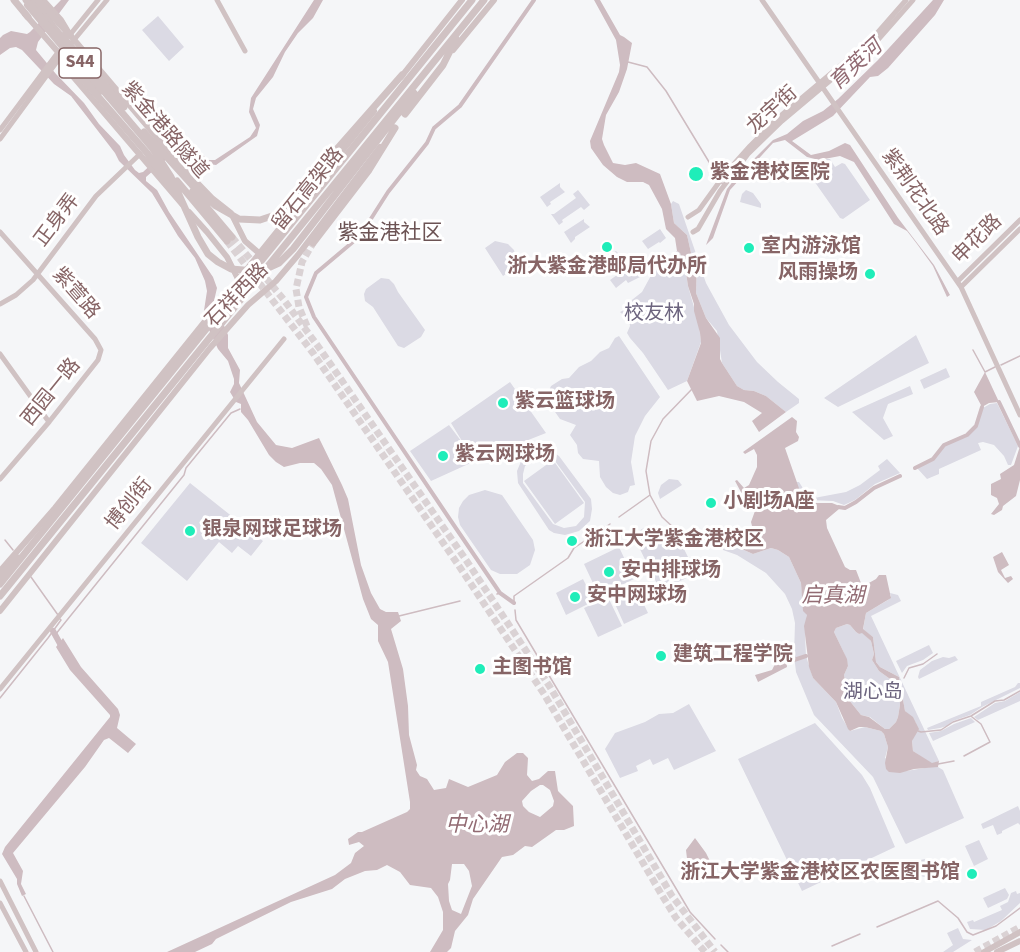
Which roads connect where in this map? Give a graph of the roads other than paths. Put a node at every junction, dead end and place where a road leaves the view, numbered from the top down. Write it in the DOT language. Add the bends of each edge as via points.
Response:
graph roads {
  1 [pos="12,0"];
  2 [pos="24,0"];
  3 [pos="32,0"];
  4 [pos="98,0"];
  5 [pos="107,0"];
  6 [pos="217,0"];
  7 [pos="462,0"];
  8 [pos="472,0"];
  9 [pos="484,0"];
  10 [pos="494,0"];
  11 [pos="762,0"];
  12 [pos="906,0"];
  13 [pos="913,0"];
  14 [pos="41,2"];
  15 [pos="30,15"];
  16 [pos="461,21"];
  17 [pos="70,41"];
  18 [pos="245,51"];
  19 [pos="443,51"];
  20 [pos="59,56"];
  21 [pos="443,65"];
  22 [pos="99,69"];
  23 [pos="45,75"];
  24 [pos="402,75"];
  25 [pos="82,78"];
  26 [pos="820,86"];
  27 [pos="102,90"];
  28 [pos="372,114"];
  29 [pos="136,125"];
  30 [pos="0,130"];
  31 [pos="389,132"];
  32 [pos="0,139"];
  33 [pos="140,154"];
  34 [pos="718,188"];
  35 [pos="688,217"];
  36 [pos="1020,219"];
  37 [pos="194,229"];
  38 [pos="1020,229"];
  39 [pos="0,232"];
  40 [pos="693,232"];
  41 [pos="230,239"];
  42 [pos="313,243"];
  43 [pos="260,254"];
  44 [pos="38,274"];
  45 [pos="239,281"];
  46 [pos="959,284"];
  47 [pos="0,304"];
  48 [pos="223,312"];
  49 [pos="284,339"];
  50 [pos="211,342"];
  51 [pos="101,350"];
  52 [pos="1,356"];
  53 [pos="1020,415"];
  54 [pos="49,422"];
  55 [pos="0,479"];
  56 [pos="54,523"];
  57 [pos="25,559"];
  58 [pos="19,567"];
  59 [pos="0,571"];
  60 [pos="0,576"];
  61 [pos="0,585"];
  62 [pos="0,596"];
  63 [pos="0,602"];
  64 [pos="0,611"];
  65 [pos="0,689"];
  66 [pos="0,881"];
  67 [pos="0,903"];
  68 [pos="1020,932"];
  69 [pos="1020,941"];
  70 [pos="26,952"];
  71 [pos="36,952"];
  72 [pos="984,952"];
  73 [pos="997,952"];
  1 -- 15 [label="highway"];
  2 -- 15 [label="main road"];
  2 -- 29 [label="highway, S44"];
  3 -- 14 [label="main road"];
  3 -- 29 [label="highway, S44"];
  4 -- 17 [label="street"];
  5 -- 17 [label="street"];
  6 -- 18 [label="street"];
  7 -- 24 [label="main road, 石祥西路"];
  8 -- 16 [label="highway, 留石高架路"];
  9 -- 16 [label="highway, 留石高架路"];
  10 -- 21 [label="main road, 石祥西路"];
  11 -- 26 [label="street, 紫荆花北路"];
  12 -- 26 [label="street, 龙宇街" via="872,39"];
  13 -- 26 [label="street, 龙宇街" via="876,42"];
  14 -- 17 [label="highway"];
  14 -- 17 [label="main road" via="55,26"];
  14 -- 17 [label="main road" via="61,20"];
  15 -- 20 [label="main road"];
  16 -- 19 [label="highway, 留石高架路"];
  16 -- 21 [label="highway"];
  16 -- 28 [label="highway" via="424,54"];
  16 -- 48 [label="highway, 留石高架路"];
  17 -- 20 [label="street"];
  17 -- 22 [label="main road"];
  17 -- 27 [label="main road, 紫金港路隧道"];
  19 -- 31 [label="highway"];
  19 -- 48 [label="highway, 留石高架路"];
  20 -- 23 [label="street"];
  20 -- 25 [label="main road"];
  20 -- 27 [label="main road"];
  20 -- 33 [label="main road"];
  21 -- 31 [label="highway, 石祥西路"];
  22 -- 27 [label="main road"];
  22 -- 43 [label="main road" via="155,137 231,213 245,241"];
  23 -- 30 [label="street"];
  23 -- 32 [label="street"];
  24 -- 28 [label="main road, 石祥西路"];
  24 -- 29 [label="highway" via="284,209 260,220 231,216 216,206"];
  25 -- 37 [label="highway" via="156,164"];
  26 -- 34 [label="street, 龙宇街"];
  26 -- 46 [label="street, 紫荆花北路"];
  27 -- 41 [label="highway, 紫金港路隧道"];
  28 -- 43 [label="main road, 石祥西路"];
  29 -- 37 [label="highway" via="171,177"];
  31 -- 37 [label="highway" via="293,249 275,265 257,271 231,269 208,254"];
  31 -- 42 [label="highway" via="369,170"];
  31 -- 50 [label="main road, 石祥西路" via="292,263"];
  33 -- 44 [label="street, 正身弄" via="96,196"];
  33 -- 45 [label="main road" via="227,257"];
  34 -- 35 [label="street, 龙宇街"];
  34 -- 40 [label="street, 龙宇街"];
  36 -- 46 [label="street, 申花路"];
  38 -- 46 [label="street, 申花路"];
  39 -- 44 [label="street, 紫萱路"];
  43 -- 45 [label="main road, 石祥西路"];
  44 -- 47 [label="street, 正身弄"];
  44 -- 51 [label="street, 紫萱路"];
  45 -- 48 [label="main road, 石祥西路"];
  46 -- 53 [label="street, 紫荆花北路"];
  48 -- 50 [label="highway, 留石高架路"];
  48 -- 56 [label="highway, 留石高架路"];
  48 -- 57 [label="main road, 石祥西路" via="203,324 55,508"];
  49 -- 65 [label="street, 博创街"];
  50 -- 56 [label="highway, 留石高架路"];
  50 -- 57 [label="main road, 石祥西路" via="116,463"];
  51 -- 54 [label="street, 西园一路" via="98,360"];
  52 -- 54 [label="street"];
  54 -- 55 [label="street, 西园一路"];
  56 -- 57 [label="highway, 留石高架路"];
  56 -- 57 [label="highway"];
  57 -- 58 [label="highway, 留石高架路"];
  57 -- 58 [label="highway"];
  58 -- 59 [label="main road"];
  58 -- 60 [label="highway"];
  58 -- 61 [label="highway, 留石高架路"];
  58 -- 62 [label="highway, 留石高架路"];
  58 -- 63 [label="highway"];
  58 -- 64 [label="main road"];
  66 -- 71 [label="street"];
  67 -- 70 [label="street"];
  68 -- 72 [label="main road"];
  69 -- 73 [label="main road"];
}
